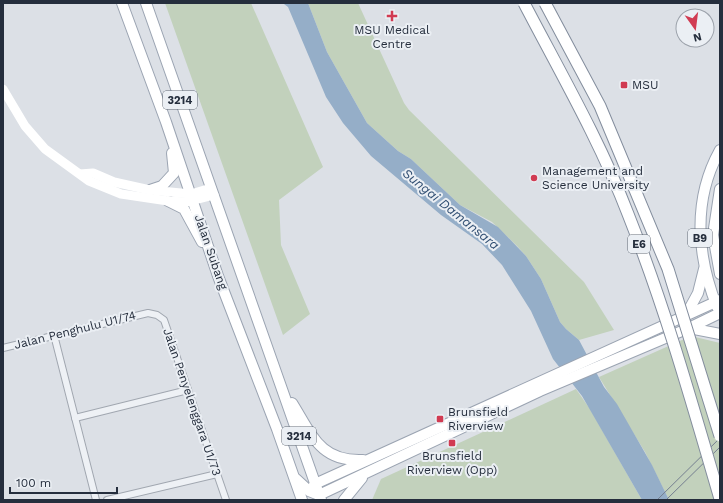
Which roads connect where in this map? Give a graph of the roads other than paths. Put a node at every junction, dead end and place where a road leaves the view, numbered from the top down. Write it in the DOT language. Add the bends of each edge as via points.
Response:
graph roads {
  1 [pos="122,3"];
  2 [pos="146,3"];
  3 [pos="524,3"];
  4 [pos="545,3"];
  5 [pos="3,89"];
  6 [pos="166,122"];
  7 [pos="720,150"];
  8 [pos="80,174"];
  9 [pos="720,189"];
  10 [pos="150,190"];
  11 [pos="213,191"];
  12 [pos="192,197"];
  13 [pos="168,201"];
  14 [pos="704,267"];
  15 [pos="720,274"];
  16 [pos="218,276"];
  17 [pos="717,301"];
  18 [pos="148,313"];
  19 [pos="720,314"];
  20 [pos="686,316"];
  21 [pos="690,328"];
  22 [pos="720,334"];
  23 [pos="54,336"];
  24 [pos="3,348"];
  25 [pos="613,354"];
  26 [pos="538,387"];
  27 [pos="283,388"];
  28 [pos="188,390"];
  29 [pos="75,418"];
  30 [pos="720,436"];
  31 [pos="369,459"];
  32 [pos="217,474"];
  33 [pos="365,475"];
  34 [pos="306,493"];
  35 [pos="320,498"];
  36 [pos="720,499"];
  37 [pos="96,500"];
  38 [pos="107,500"];
  39 [pos="226,500"];
  40 [pos="294,500"];
  41 [pos="344,500"];
  1 -- 6 [label="main road, Jalan Subang / 3214"];
  2 -- 11 [label="main road, Jalan Subang / 3214"];
  3 -- 36 [label="highway, E6, bridge" via="585,121 628,213 668,324"];
  4 -- 30 [label="highway, E6, bridge" via="600,106 668,269"];
  5 -- 8 [label="street" via="24,126 45,149"];
  6 -- 10 [label="main road" via="174,173 162,186"];
  6 -- 12 [label="main road, Jalan Subang / 3214"];
  7 -- 14 [label="main road, B9" via="710,172 700,219"];
  8 -- 10 [label="street" via="93,173 114,182"];
  8 -- 13 [label="street" via="89,181 121,194"];
  9 -- 15 [label="main road, B9" via="713,235"];
  10 -- 12 [label="street"];
  11 -- 12 [label="street"];
  11 -- 27 [label="main road, Jalan Subang / 3214"];
  12 -- 13 [label="street"];
  12 -- 16 [label="main road, Jalan Subang / 3214"];
  13 -- 16 [label="main road" via="184,209"];
  14 -- 17 [label="main road, B9"];
  14 -- 20 [label="main road" via="698,293"];
  16 -- 34 [label="main road, Jalan Subang / 3214" via="294,477"];
  17 -- 19 [label="main road, B9"];
  17 -- 20 [label="main road"];
  18 -- 23 [label="street, Jalan Penghulu U1/74"];
  18 -- 28 [label="street, Jalan Penyelenggara U1/73" via="164,320"];
  19 -- 21 [label="main road"];
  20 -- 25 [label="main road"];
  21 -- 22 [label="main road"];
  21 -- 25 [label="main road"];
  23 -- 24 [label="street, Jalan Penghulu U1/74"];
  23 -- 29 [label="street"];
  25 -- 26 [label="main road"];
  26 -- 31 [label="main road"];
  26 -- 33 [label="main road"];
  27 -- 31 [label="main road" via="324,451 340,459"];
  27 -- 34 [label="main road, Jalan Subang / 3214"];
  28 -- 29 [label="street"];
  28 -- 32 [label="street, Jalan Penyelenggara U1/73"];
  29 -- 37 [label="street"];
  31 -- 34 [label="main road"];
  32 -- 38 [label="street"];
  32 -- 39 [label="street, Jalan Penyelenggara U1/73"];
  33 -- 35 [label="main road"];
  33 -- 41 [label="main road"];
  34 -- 35 [label="main road"];
  34 -- 40 [label="main road"];
}
